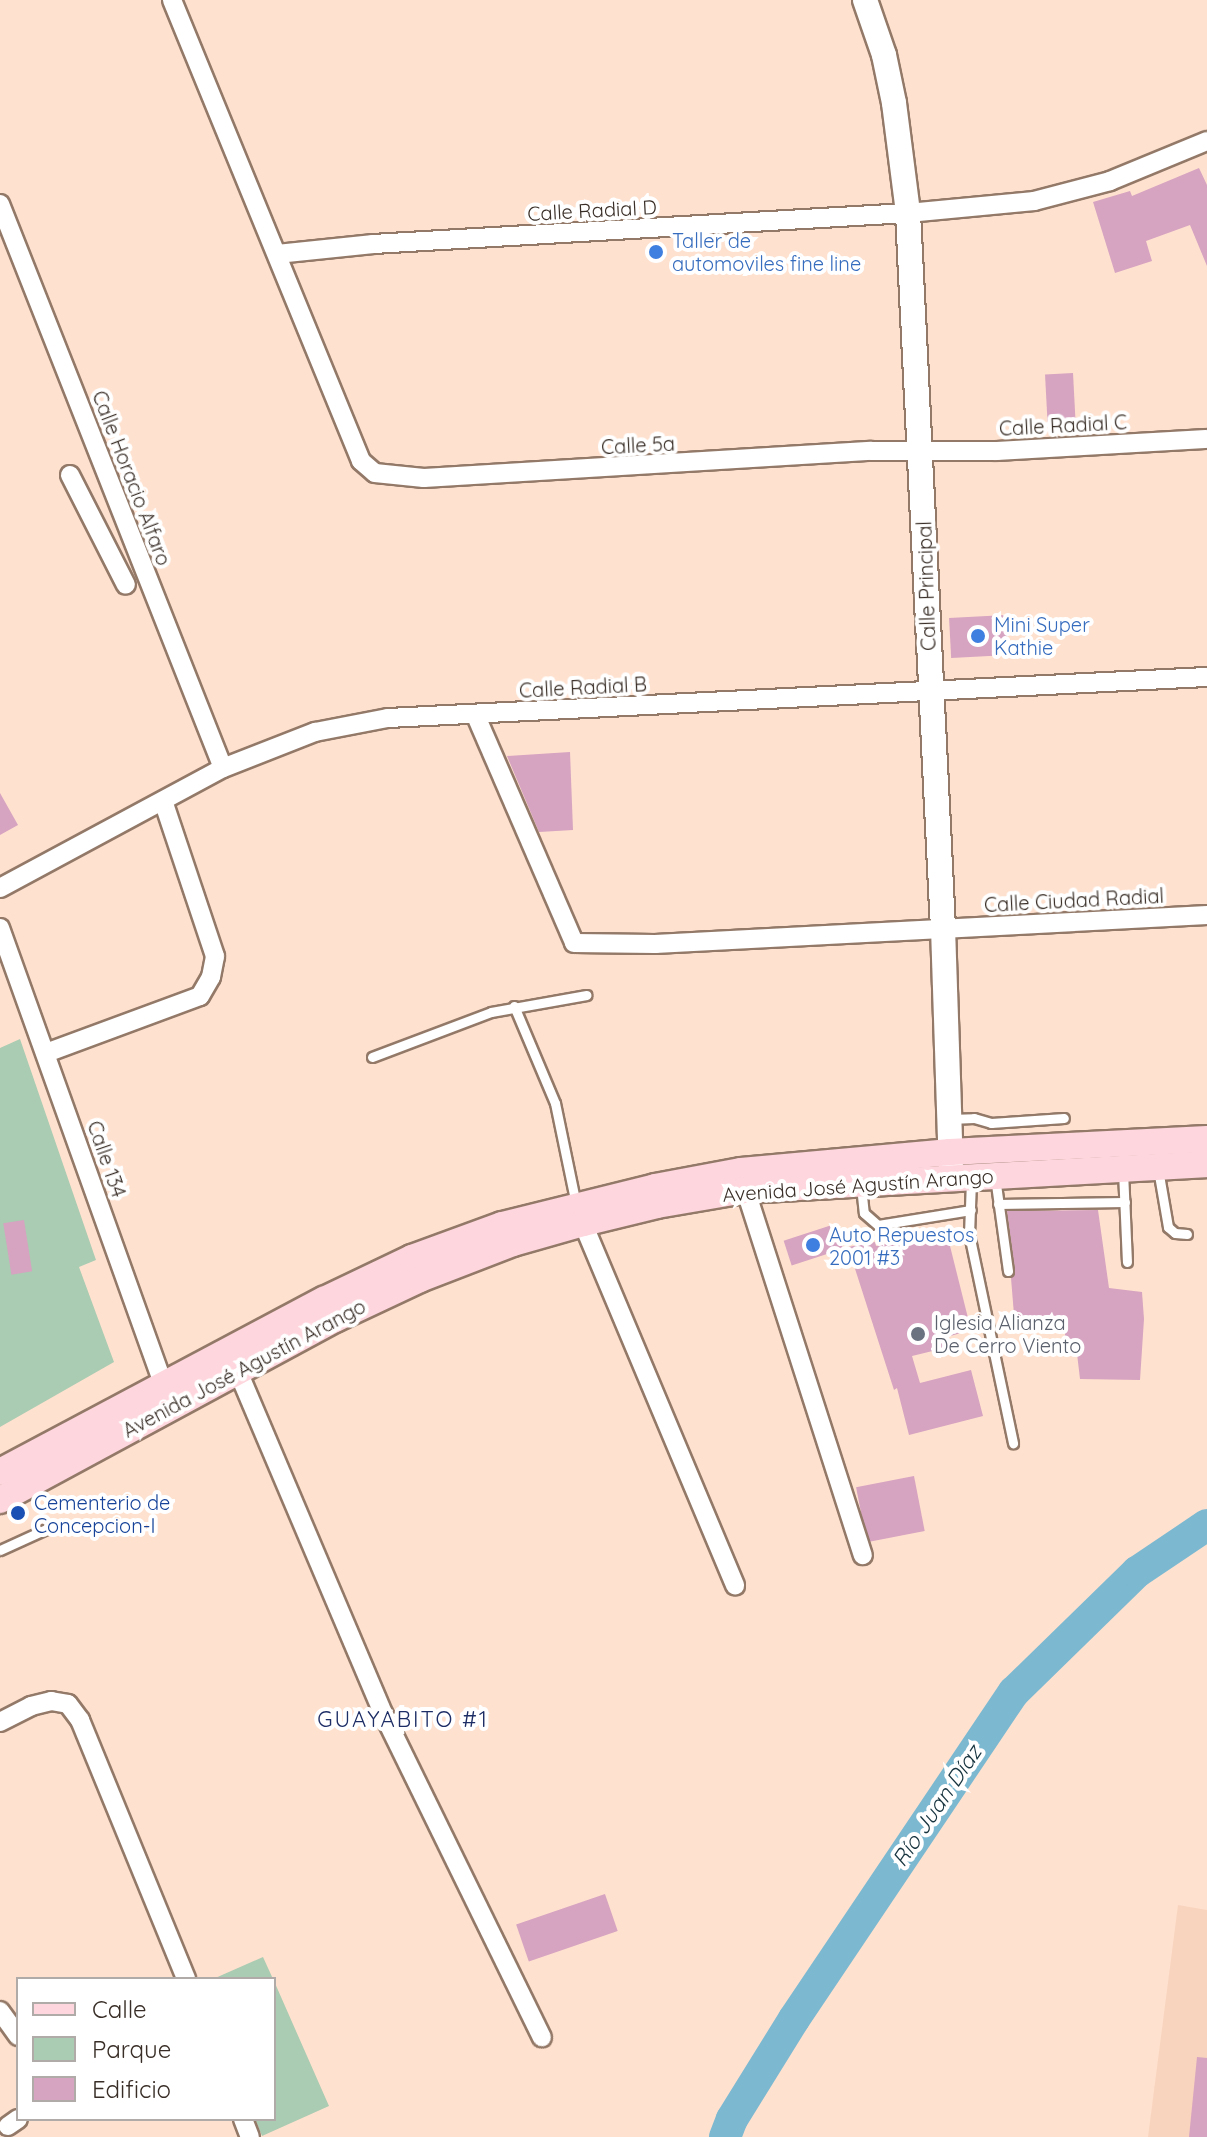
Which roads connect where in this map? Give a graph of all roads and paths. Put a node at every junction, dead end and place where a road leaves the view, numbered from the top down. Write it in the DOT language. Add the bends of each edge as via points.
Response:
graph roads {
  1 [pos="172,0"];
  2 [pos="865,0"];
  3 [pos="1207,141"];
  4 [pos="0,204"];
  5 [pos="908,213"];
  6 [pos="277,254"];
  7 [pos="1207,439"];
  8 [pos="920,452"];
  9 [pos="70,475"];
  10 [pos="138,555"];
  11 [pos="116,565"];
  12 [pos="126,585"];
  13 [pos="1207,677"];
  14 [pos="931,688"];
  15 [pos="476,716"];
  16 [pos="223,768"];
  17 [pos="163,801"];
  18 [pos="0,888"];
  19 [pos="1207,915"];
  20 [pos="0,928"];
  21 [pos="943,928"];
  22 [pos="586,995"];
  23 [pos="514,1006"];
  24 [pos="46,1053"];
  25 [pos="372,1057"];
  26 [pos="1064,1118"];
  27 [pos="949,1119"];
  28 [pos="1026,1121"];
  29 [pos="1207,1139"];
  30 [pos="1155,1154"];
  31 [pos="1122,1156"];
  32 [pos="1028,1161"];
  33 [pos="1207,1164"];
  34 [pos="972,1166"];
  35 [pos="860,1172"];
  36 [pos="743,1181"];
  37 [pos="1125,1202"];
  38 [pos="998,1204"];
  39 [pos="971,1210"];
  40 [pos="580,1216"];
  41 [pos="1187,1234"];
  42 [pos="1127,1262"];
  43 [pos="1008,1271"];
  44 [pos="237,1369"];
  45 [pos="167,1394"];
  46 [pos="1013,1443"];
  47 [pos="0,1472"];
  48 [pos="0,1500"];
  49 [pos="53,1526"];
  50 [pos="0,1550"];
  51 [pos="863,1555"];
  52 [pos="735,1586"];
  53 [pos="0,1722"];
  54 [pos="185,1977"];
  55 [pos="0,2011"];
  56 [pos="16,2033"];
  57 [pos="542,2037"];
  1 -- 6 [label="street"];
  2 -- 5 [label="street, Calle Principal" via="894,103"];
  3 -- 5 [label="street, Calle Radial D" via="1061,196"];
  4 -- 10 [label="street, Calle Horacio Alfaro"];
  5 -- 6 [label="street, Calle Radial D"];
  5 -- 8 [label="street, Calle Principal"];
  6 -- 8 [label="street, Calle 5a" via="361,461 375,473 424,478"];
  7 -- 8 [label="street, Calle Radial C"];
  8 -- 14 [label="street, Calle Principal"];
  9 -- 11 [label="street"];
  10 -- 11 [label="street"];
  10 -- 16 [label="street, Calle Horacio Alfaro"];
  11 -- 12 [label="street"];
  13 -- 14 [label="street, Calle Radial B"];
  14 -- 15 [label="street, Calle Radial B"];
  14 -- 21 [label="street, Calle Principal"];
  15 -- 16 [label="street, Calle Radial B" via="388,718 315,732"];
  15 -- 21 [label="street, Calle Ciudad Radial" via="574,943 655,944"];
  16 -- 17 [label="street, Calle Radial B"];
  17 -- 18 [label="street, Calle Radial B"];
  17 -- 24 [label="street" via="215,956 211,977 200,996"];
  19 -- 21 [label="street, Calle Ciudad Radial"];
  20 -- 24 [label="street, Calle 134"];
  21 -- 27 [label="street, Calle Principal"];
  22 -- 23 [label="lane"];
  23 -- 25 [label="lane"];
  23 -- 40 [label="lane" via="555,1103"];
  24 -- 45 [label="street, Calle 134"];
  26 -- 28 [label="lane"];
  27 -- 28 [label="lane"];
  27 -- 34 [label="street, Calle Principal"];
  28 -- 32 [label="lane"];
  29 -- 30 [label="main road, Avenida José Agustín Arango"];
  30 -- 31 [label="main road, Avenida José Agustín Arango"];
  30 -- 33 [label="main road, Avenida José Agustín Arango"];
  30 -- 41 [label="lane" via="1168,1227"];
  31 -- 32 [label="main road, Avenida José Agustín Arango"];
  31 -- 37 [label="lane"];
  32 -- 34 [label="main road, Avenida José Agustín Arango"];
  34 -- 35 [label="main road, Avenida José Agustín Arango"];
  34 -- 38 [label="lane"];
  34 -- 39 [label="lane"];
  35 -- 36 [label="main road, Avenida José Agustín Arango"];
  35 -- 39 [label="lane" via="864,1213 878,1225"];
  36 -- 40 [label="main road, Avenida José Agustín Arango"];
  36 -- 51 [label="street"];
  37 -- 38 [label="lane"];
  37 -- 42 [label="lane"];
  38 -- 43 [label="lane"];
  39 -- 46 [label="lane" via="969,1234"];
  40 -- 44 [label="main road, Avenida José Agustín Arango" via="420,1279"];
  40 -- 45 [label="main road, Avenida José Agustín Arango" via="502,1225 412,1258"];
  40 -- 52 [label="street"];
  44 -- 45 [label="main road, Avenida José Agustín Arango"];
  44 -- 57 [label="street" via="384,1715"];
  45 -- 47 [label="main road, Avenida José Agustín Arango"];
  45 -- 48 [label="main road, Avenida José Agustín Arango"];
  49 -- 50 [label="lane"];
  53 -- 54 [label="street" via="51,1701 68,1704 80,1720"];
  55 -- 56 [label="street"];
}
